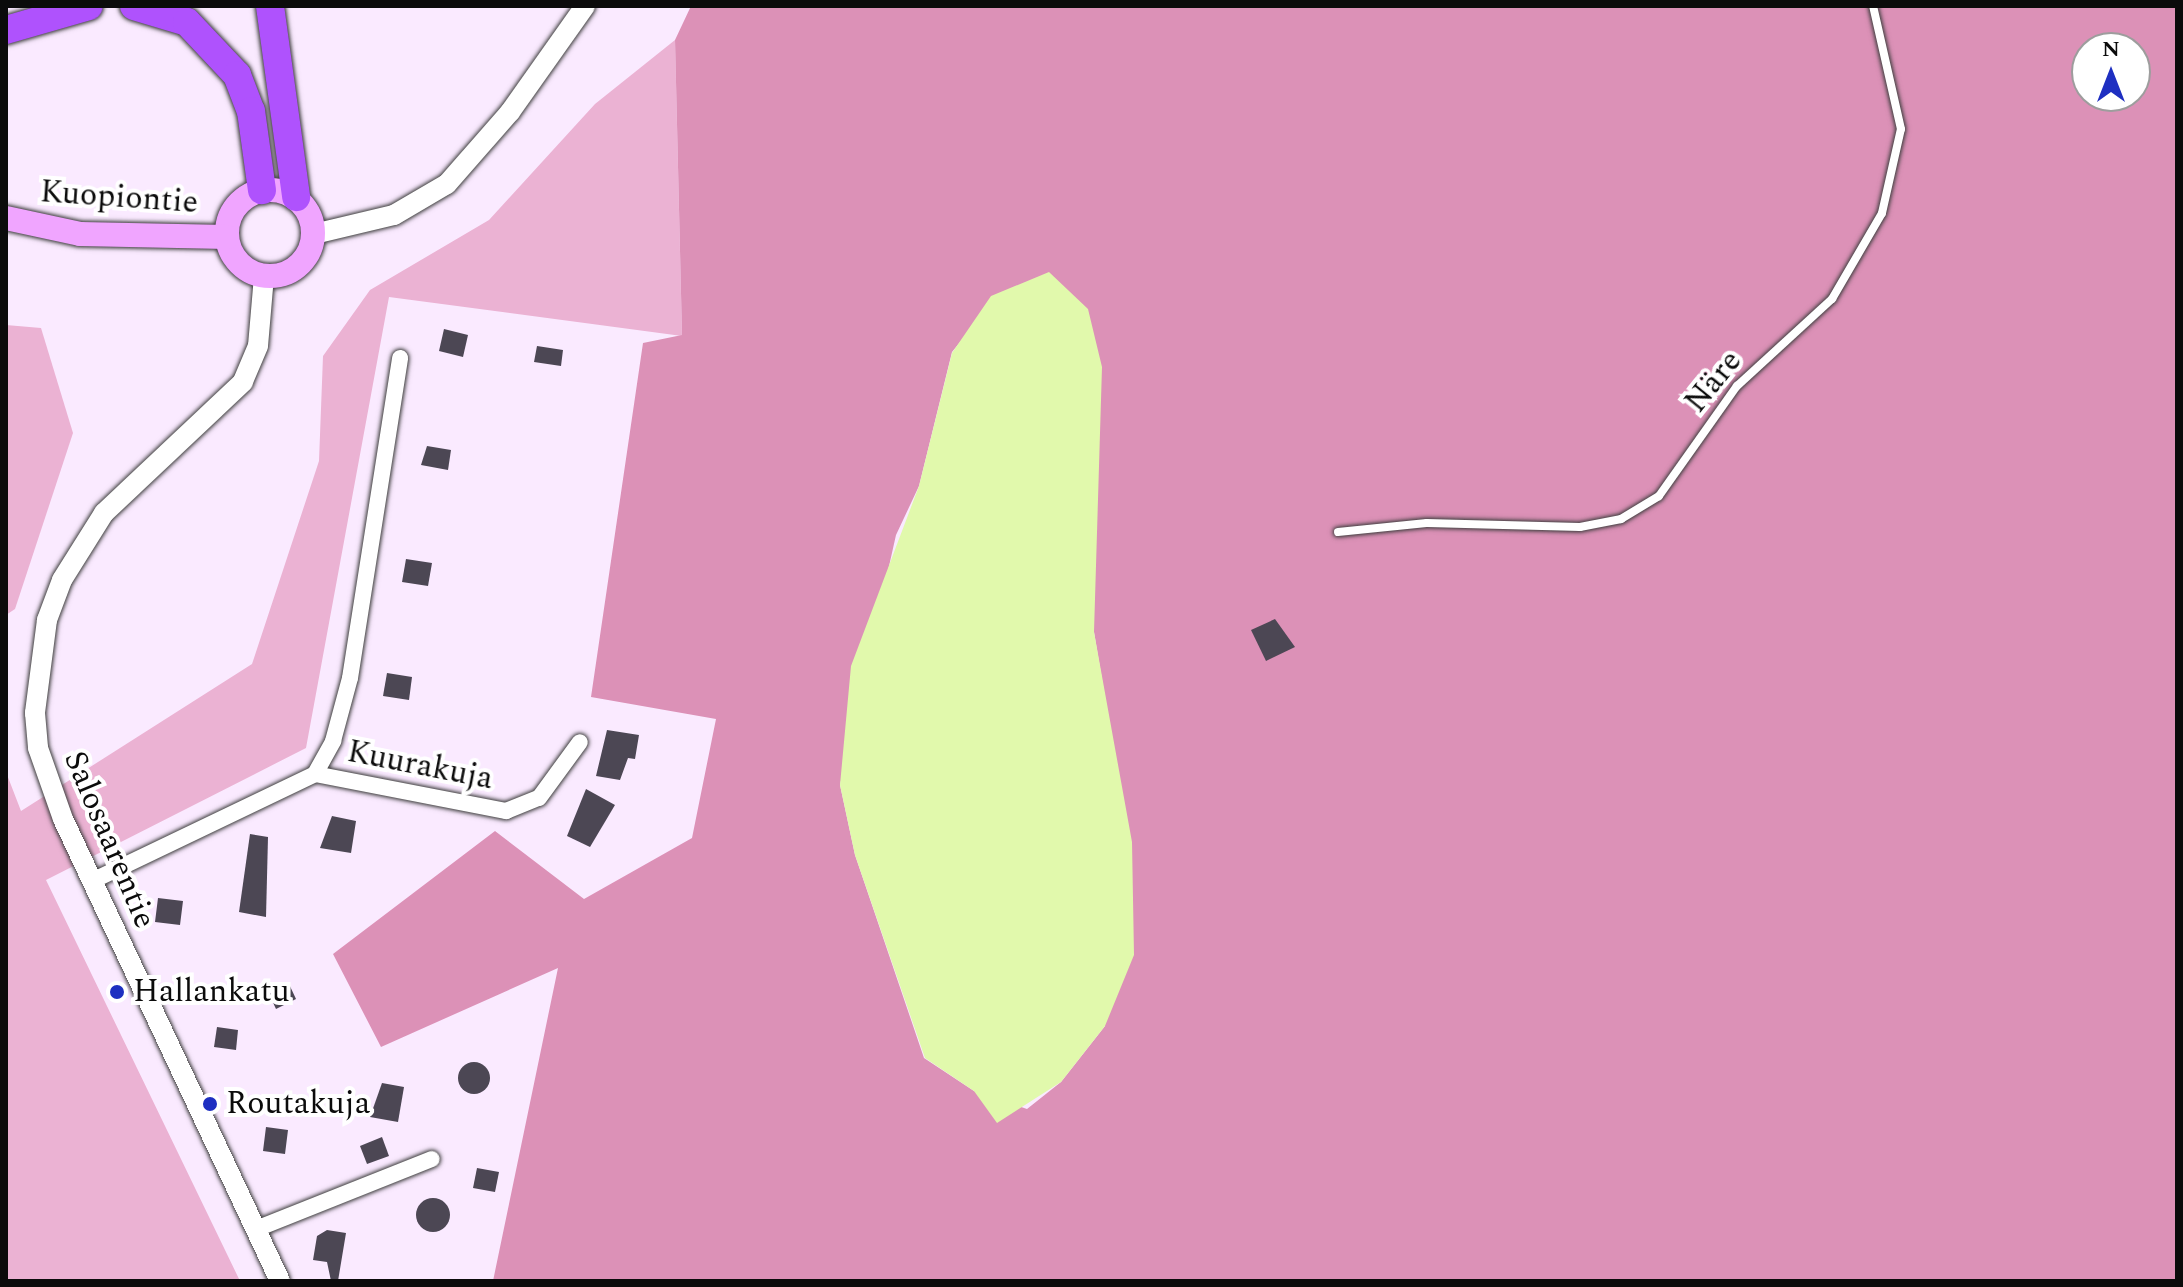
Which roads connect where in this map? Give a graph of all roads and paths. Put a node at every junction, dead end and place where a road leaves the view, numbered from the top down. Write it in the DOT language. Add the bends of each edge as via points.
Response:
graph roads {
  1 [pos="89,6"];
  2 [pos="134,6"];
  3 [pos="270,6"];
  4 [pos="585,6"];
  5 [pos="1873,6"];
  6 [pos="6,30"];
  7 [pos="262,190"];
  8 [pos="296,197"];
  9 [pos="6,218"];
  10 [pos="314,234"];
  11 [pos="227,237"];
  12 [pos="264,276"];
  13 [pos="400,358"];
  14 [pos="1338,532"];
  15 [pos="580,742"];
  16 [pos="315,774"];
  17 [pos="92,881"];
  18 [pos="432,1159"];
  19 [pos="256,1229"];
  20 [pos="280,1281"];
  1 -- 6 [label="highway"];
  2 -- 7 [label="highway" via="187,22 237,75 251,111"];
  3 -- 8 [label="highway"];
  4 -- 10 [label="street" via="502,123 447,184 394,215"];
  5 -- 14 [label="lane, Näre" via="1895,78 1901,129 1882,213 1832,299 1737,386 1670,485 1608,524 1427,523"];
  7 -- 8 [label="main road"];
  7 -- 11 [label="main road" via="236,207"];
  8 -- 10 [label="main road"];
  9 -- 11 [label="main road, Kuopiontie" via="80,234"];
  10 -- 12 [label="main road" via="298,267"];
  11 -- 12 [label="main road" via="242,265"];
  12 -- 17 [label="street, Salosaarentie" via="258,346 243,382 104,513 62,580 47,620 35,691 38,748"];
  13 -- 16 [label="street" via="350,678 333,741"];
  15 -- 16 [label="street, Kuurakuja" via="539,798 506,811"];
  16 -- 17 [label="street"];
  17 -- 19 [label="street, Salosaarentie"];
  18 -- 19 [label="street"];
  19 -- 20 [label="street, Salosaarentie"];
}
